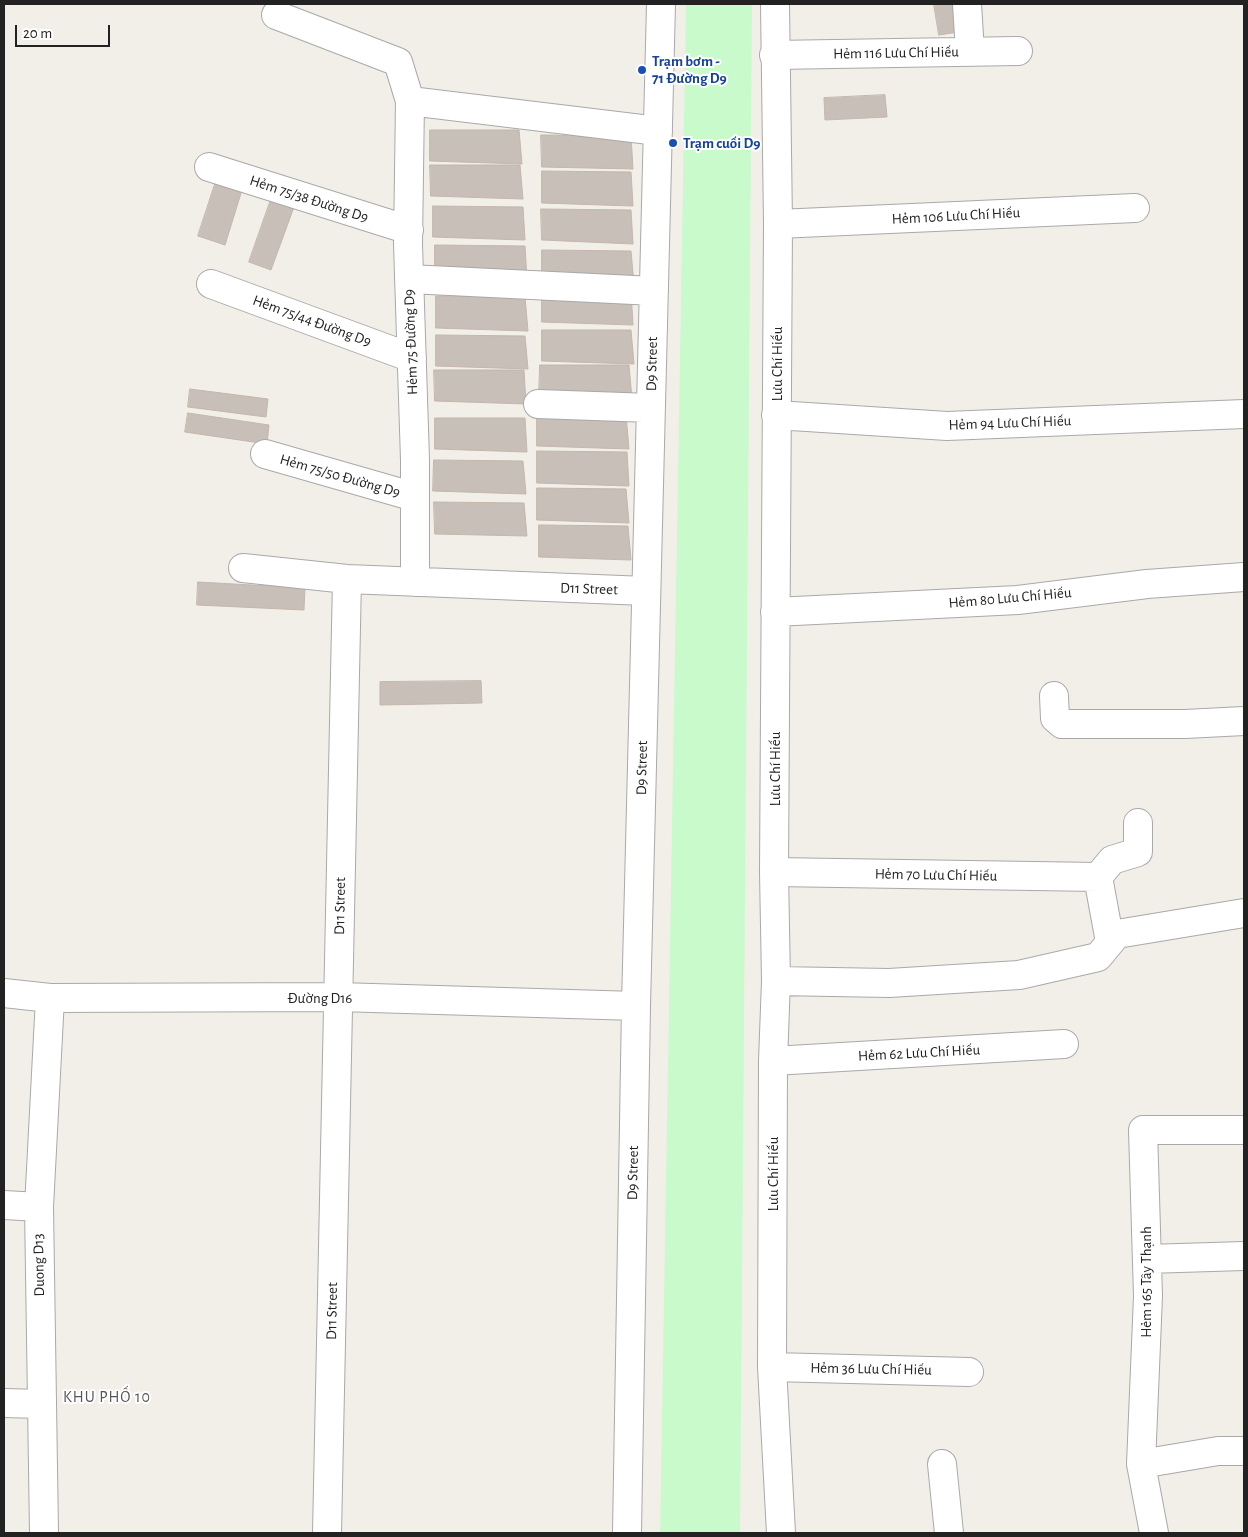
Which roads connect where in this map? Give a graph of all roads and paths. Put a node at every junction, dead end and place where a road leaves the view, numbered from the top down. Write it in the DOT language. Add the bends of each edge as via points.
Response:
graph roads {
  1 [pos="661,4"];
  2 [pos="775,4"];
  3 [pos="967,4"];
  4 [pos="276,15"];
  5 [pos="1018,51"];
  6 [pos="970,52"];
  7 [pos="774,55"];
  8 [pos="410,102"];
  9 [pos="658,131"];
  10 [pos="209,167"];
  11 [pos="1135,208"];
  12 [pos="778,224"];
  13 [pos="408,230"];
  14 [pos="409,279"];
  15 [pos="211,284"];
  16 [pos="654,291"];
  17 [pos="412,358"];
  18 [pos="538,404"];
  19 [pos="651,408"];
  20 [pos="1244,414"];
  21 [pos="776,415"];
  22 [pos="265,454"];
  23 [pos="415,496"];
  24 [pos="243,568"];
  25 [pos="1244,577"];
  26 [pos="347,579"];
  27 [pos="415,582"];
  28 [pos="646,591"];
  29 [pos="775,612"];
  30 [pos="1054,696"];
  31 [pos="1244,721"];
  32 [pos="1138,823"];
  33 [pos="774,872"];
  34 [pos="1098,877"];
  35 [pos="1244,912"];
  36 [pos="1110,942"];
  37 [pos="776,981"];
  38 [pos="4,993"];
  39 [pos="338,997"];
  40 [pos="50,998"];
  41 [pos="636,1006"];
  42 [pos="1064,1044"];
  43 [pos="773,1061"];
  44 [pos="1244,1130"];
  45 [pos="4,1205"];
  46 [pos="38,1207"];
  47 [pos="1244,1256"];
  48 [pos="1147,1259"];
  49 [pos="772,1367"];
  50 [pos="969,1372"];
  51 [pos="4,1404"];
  52 [pos="42,1404"];
  53 [pos="1244,1451"];
  54 [pos="942,1464"];
  55 [pos="1141,1464"];
  56 [pos="44,1533"];
  57 [pos="327,1533"];
  58 [pos="627,1533"];
  59 [pos="781,1533"];
  60 [pos="950,1533"];
  61 [pos="1154,1533"];
  1 -- 9 [label="street, D9 Street"];
  2 -- 7 [label="street, Lưu Chí Hiếu"];
  3 -- 6 [label="street"];
  4 -- 8 [label="street, Hẻm 75 Đường D9" via="398,62"];
  5 -- 6 [label="street, Hẻm 116 Lưu Chí Hiếu"];
  6 -- 7 [label="street, Hẻm 116 Lưu Chí Hiếu"];
  7 -- 12 [label="street, Lưu Chí Hiếu"];
  8 -- 9 [label="street"];
  8 -- 13 [label="street, Hẻm 75 Đường D9"];
  9 -- 16 [label="street, D9 Street"];
  10 -- 13 [label="street, Hẻm 75/38 Đường D9"];
  11 -- 12 [label="street, Hẻm 106 Lưu Chí Hiếu"];
  12 -- 21 [label="street, Lưu Chí Hiếu"];
  13 -- 14 [label="street, Hẻm 75 Đường D9"];
  14 -- 16 [label="street"];
  14 -- 17 [label="street, Hẻm 75 Đường D9"];
  15 -- 17 [label="street, Hẻm 75/44 Đường D9"];
  16 -- 19 [label="street, D9 Street"];
  17 -- 23 [label="street, Hẻm 75 Đường D9"];
  18 -- 19 [label="street"];
  19 -- 28 [label="street, D9 Street"];
  20 -- 21 [label="street, Hẻm 94 Lưu Chí Hiếu" via="947,426"];
  21 -- 29 [label="street, Lưu Chí Hiếu"];
  22 -- 23 [label="street, Hẻm 75/50 Đường D9"];
  23 -- 27 [label="street, Hẻm 75 Đường D9"];
  24 -- 26 [label="street"];
  25 -- 29 [label="street, Hẻm 80 Lưu Chí Hiếu" via="1146,584 1018,600"];
  26 -- 27 [label="street, D11 Street"];
  26 -- 39 [label="street, D11 Street"];
  27 -- 28 [label="street, D11 Street"];
  28 -- 41 [label="street, D9 Street"];
  29 -- 33 [label="street, Lưu Chí Hiếu"];
  30 -- 31 [label="street" via="1055,718 1062,724"];
  32 -- 34 [label="street" via="1138,852 1112,860"];
  33 -- 34 [label="street, Hẻm 70 Lưu Chí Hiếu"];
  33 -- 37 [label="street, Lưu Chí Hiếu"];
  34 -- 36 [label="street"];
  35 -- 36 [label="street" via="1117,934"];
  36 -- 37 [label="street" via="1098,957 1019,975 889,983"];
  37 -- 43 [label="street, Lưu Chí Hiếu"];
  38 -- 40 [label="street, Đường D16"];
  39 -- 40 [label="street, Đường D16"];
  39 -- 41 [label="street, Đường D16"];
  39 -- 57 [label="street, D11 Street"];
  40 -- 46 [label="street, Duong D13"];
  41 -- 58 [label="street, D9 Street"];
  42 -- 43 [label="street, Hẻm 62 Lưu Chí Hiếu"];
  43 -- 49 [label="street, Lưu Chí Hiếu"];
  44 -- 48 [label="street, Hẻm 165 Tây Thạnh" via="1143,1130"];
  45 -- 46 [label="street"];
  46 -- 52 [label="street, Duong D13"];
  47 -- 48 [label="street"];
  48 -- 55 [label="street, Hẻm 165 Tây Thạnh"];
  49 -- 50 [label="street, Hẻm 36 Lưu Chí Hiếu"];
  49 -- 59 [label="street, Lưu Chí Hiếu"];
  51 -- 52 [label="street"];
  52 -- 56 [label="street, Duong D13"];
  53 -- 55 [label="street" via="1218,1451"];
  54 -- 60 [label="street"];
  55 -- 61 [label="street, Hẻm 165 Tây Thạnh"];
}
